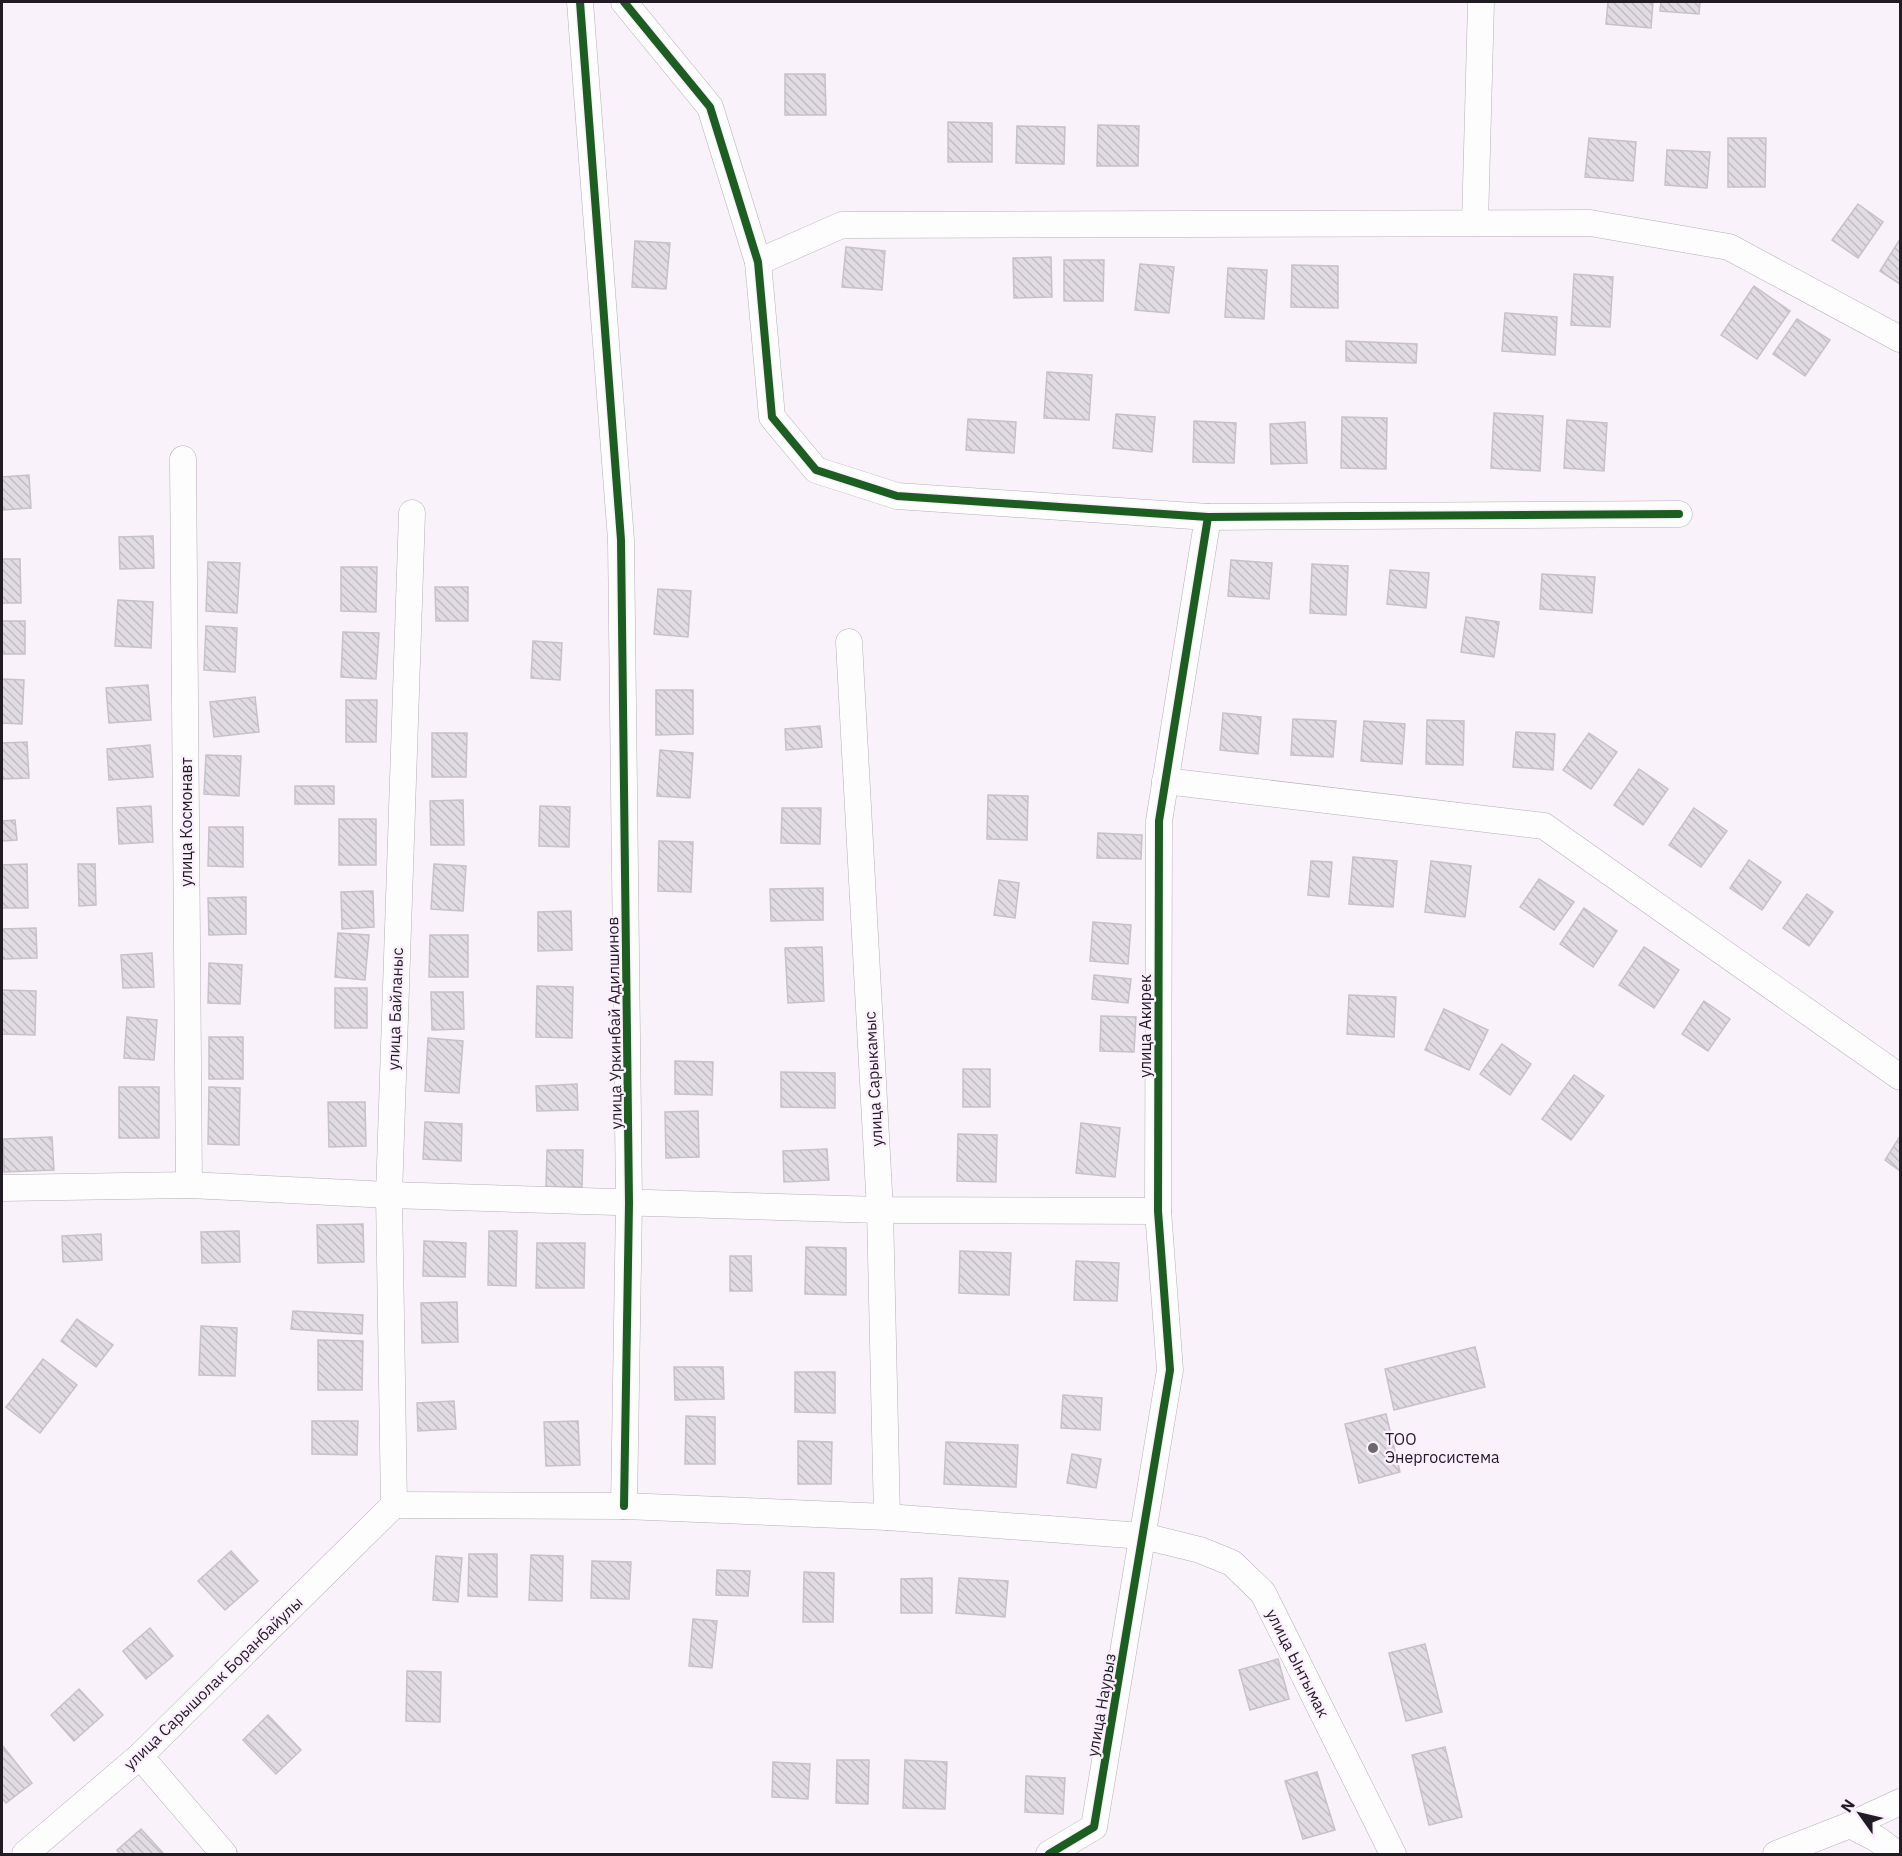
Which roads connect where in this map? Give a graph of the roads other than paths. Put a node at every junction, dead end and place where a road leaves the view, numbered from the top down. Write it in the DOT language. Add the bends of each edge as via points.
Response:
graph roads {
  1 [pos="580,2"];
  2 [pos="624,2"];
  3 [pos="1481,2"];
  4 [pos="1475,223"];
  5 [pos="758,262"];
  6 [pos="1900,339"];
  7 [pos="183,459"];
  8 [pos="412,513"];
  9 [pos="1679,514"];
  10 [pos="1208,518"];
  11 [pos="849,642"];
  12 [pos="1165,781"];
  13 [pos="1900,1077"];
  14 [pos="189,1185"];
  15 [pos="2,1188"];
  16 [pos="389,1195"];
  17 [pos="629,1203"];
  18 [pos="880,1210"];
  19 [pos="1158,1211"];
  20 [pos="394,1505"];
  21 [pos="624,1506"];
  22 [pos="887,1517"];
  23 [pos="1143,1536"];
  24 [pos="140,1756"];
  25 [pos="1900,1802"];
  26 [pos="1850,1825"];
  27 [pos="25,1854"];
  28 [pos="224,1854"];
  29 [pos="1049,1854"];
  30 [pos="1393,1854"];
  31 [pos="1776,1854"];
  32 [pos="1897,1854"];
  1 -- 17 [label="street, улица Уркинбай Адилшинов" via="621,540"];
  2 -- 5 [label="street" via="710,106"];
  3 -- 4 [label="street"];
  4 -- 5 [label="street" via="842,225"];
  4 -- 6 [label="street" via="1590,223 1729,247"];
  5 -- 10 [label="street" via="772,417 816,470 897,496"];
  7 -- 14 [label="street, улица Космонавт"];
  8 -- 16 [label="street, улица Байланыс"];
  9 -- 10 [label="street"];
  10 -- 12 [label="street, улица Акирек"];
  11 -- 18 [label="street, улица Сарыкамыс"];
  12 -- 13 [label="street" via="1544,826"];
  12 -- 19 [label="street, улица Акирек" via="1159,821"];
  14 -- 15 [label="street"];
  14 -- 16 [label="street"];
  16 -- 17 [label="street"];
  16 -- 20 [label="street, улица Байланыс"];
  17 -- 18 [label="street"];
  17 -- 21 [label="street, улица Уркинбай Адилшинов"];
  18 -- 19 [label="street"];
  18 -- 22 [label="street, улица Сарыкамыс"];
  19 -- 23 [label="street, улица Акирек" via="1170,1370"];
  20 -- 21 [label="street, улица Ынтымак"];
  20 -- 24 [label="street, улица Сарышолак Боранбайулы"];
  21 -- 22 [label="street, улица Ынтымак"];
  22 -- 23 [label="street, улица Ынтымак"];
  23 -- 29 [label="street, улица Наурыз" via="1094,1827"];
  23 -- 30 [label="street, улица Ынтымак" via="1200,1550 1232,1563 1263,1593"];
  24 -- 27 [label="street, улица Сарышолак Боранбайулы"];
  24 -- 28 [label="street"];
  25 -- 26 [label="street"];
  26 -- 31 [label="street"];
  26 -- 32 [label="street"];
}
